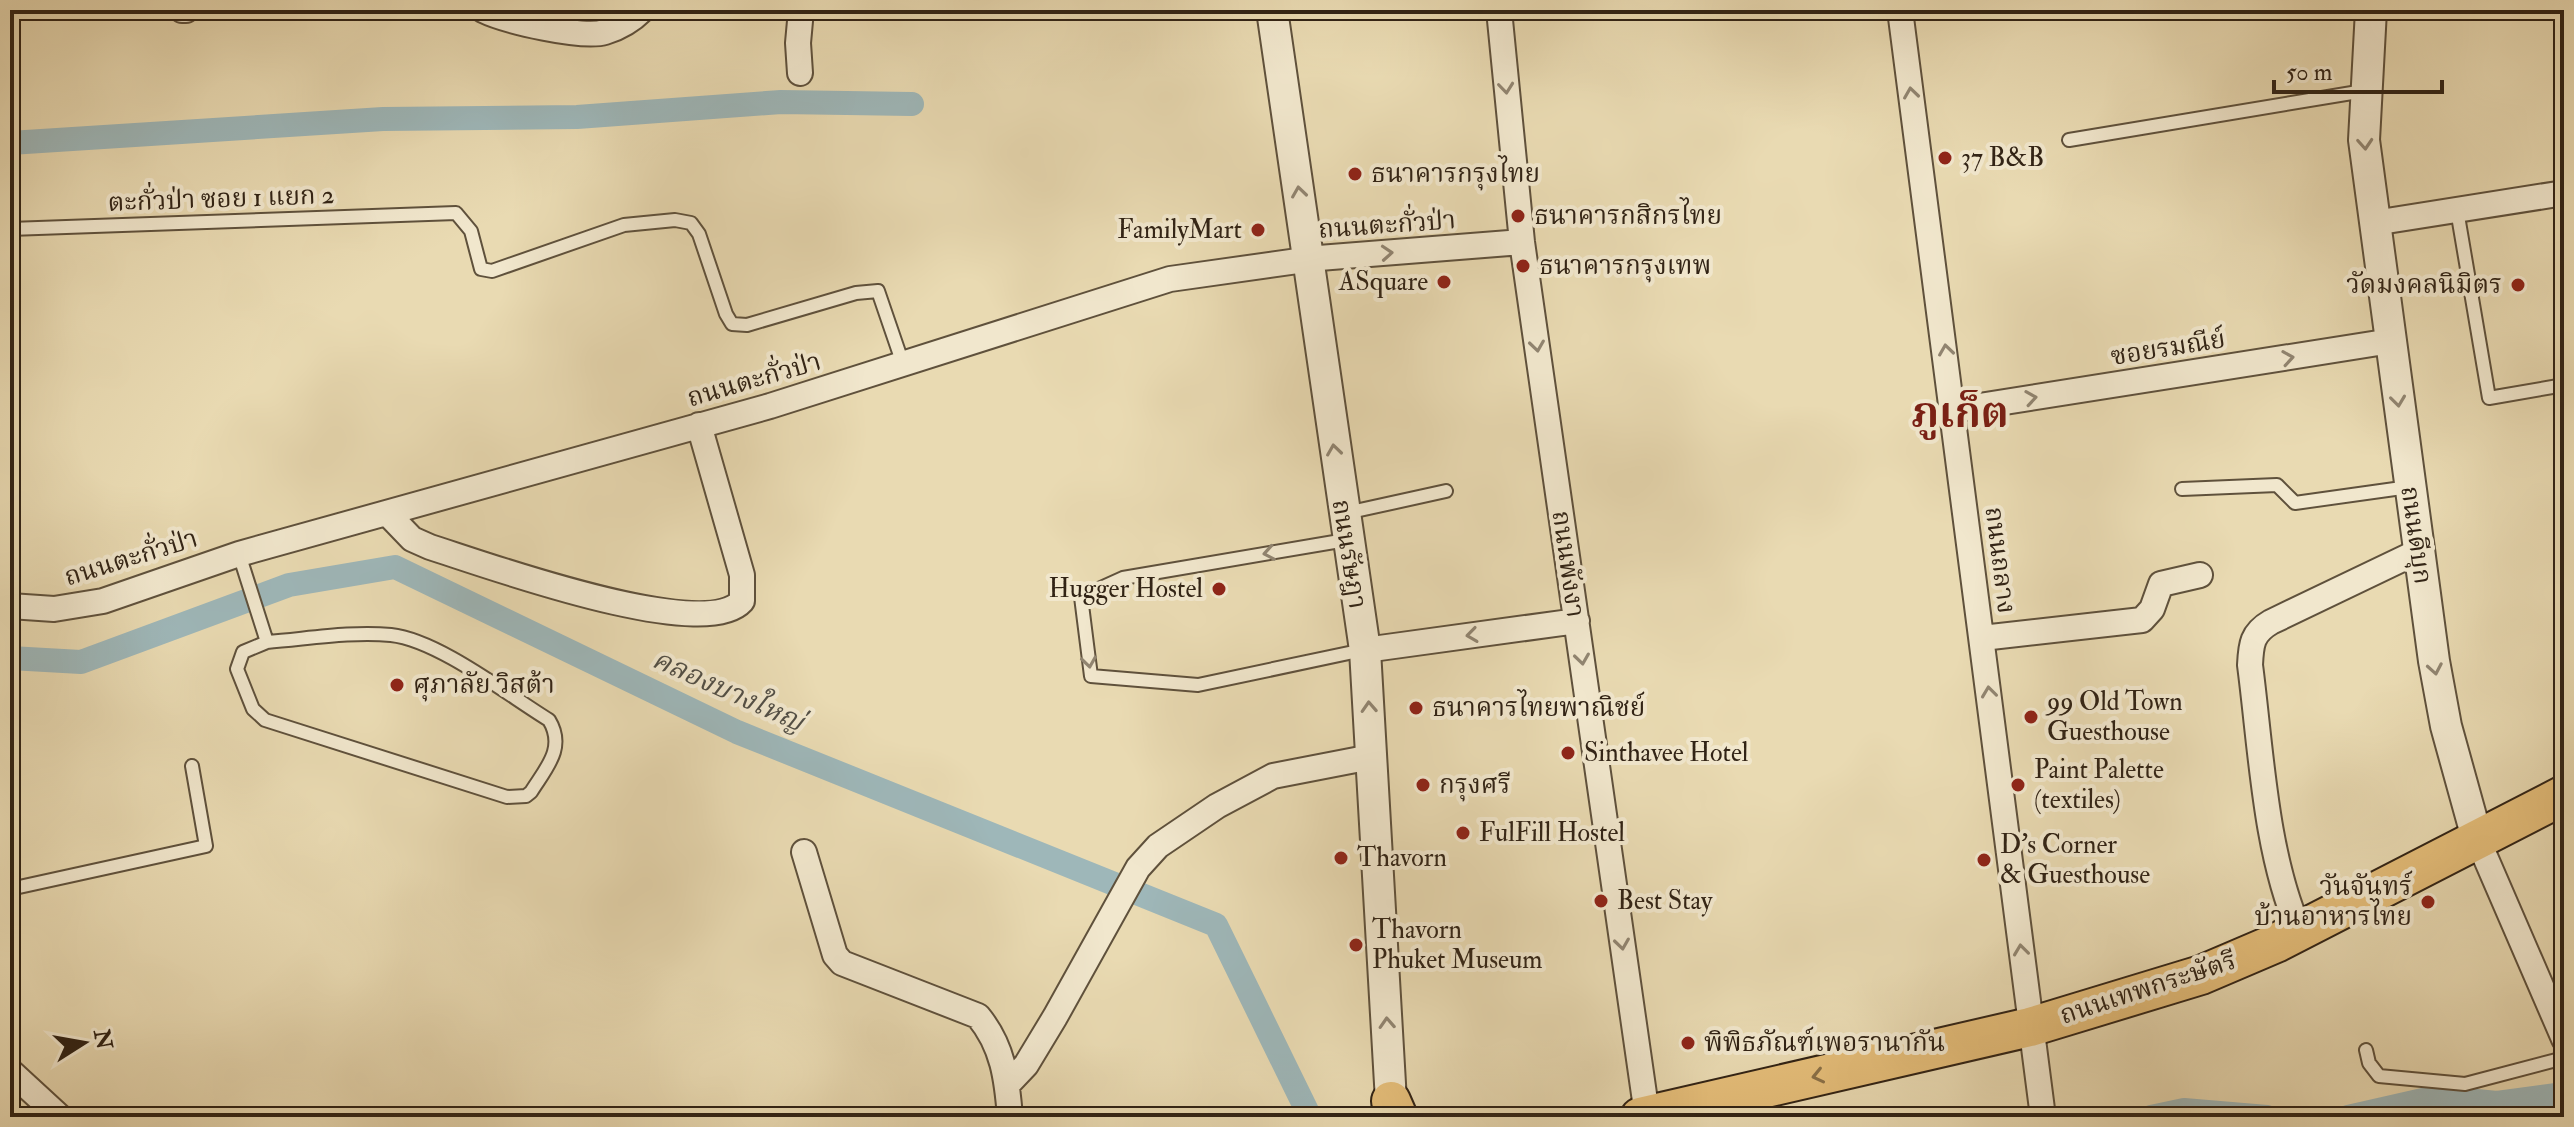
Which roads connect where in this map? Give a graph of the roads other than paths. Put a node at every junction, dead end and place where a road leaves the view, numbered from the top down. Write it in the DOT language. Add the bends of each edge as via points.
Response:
graph roads {
  1 [pos="483,10"];
  2 [pos="642,10"];
  3 [pos="801,10"];
  4 [pos="1272,10"];
  5 [pos="1499,10"];
  6 [pos="1900,10"];
  7 [pos="2371,10"];
  8 [pos="800,73"];
  9 [pos="2364,91"];
  10 [pos="2069,140"];
  11 [pos="2564,193"];
  12 [pos="2457,210"];
  13 [pos="2374,223"];
  14 [pos="10,229"];
  15 [pos="1522,242"];
  16 [pos="1309,259"];
  17 [pos="2391,341"];
  18 [pos="903,364"];
  19 [pos="2564,385"];
  20 [pos="1954,410"];
  21 [pos="699,425"];
  22 [pos="2409,487"];
  23 [pos="2182,489"];
  24 [pos="1446,491"];
  25 [pos="387,513"];
  26 [pos="1344,527"];
  27 [pos="2417,552"];
  28 [pos="242,565"];
  29 [pos="2200,575"];
  30 [pos="10,606"];
  31 [pos="1577,621"];
  32 [pos="1982,638"];
  33 [pos="267,642"];
  34 [pos="1365,650"];
  35 [pos="1371,757"];
  36 [pos="192,766"];
  37 [pos="2564,795"];
  38 [pos="2477,838"];
  39 [pos="804,852"];
  40 [pos="10,889"];
  41 [pos="2299,930"];
  42 [pos="2030,1027"];
  43 [pos="2564,1039"];
  44 [pos="2366,1050"];
  45 [pos="2564,1058"];
  46 [pos="13,1072"];
  47 [pos="1007,1085"];
  48 [pos="1391,1112"];
  49 [pos="1645,1116"];
  50 [pos="2043,1116"];
  51 [pos="60,1117"];
  52 [pos="1010,1117"];
  1 -- 2 [label="street" via="543,27 602,33"];
  3 -- 8 [label="street"];
  16 -- 4 [label="street, ถนนรัษฎา, one-way"];
  5 -- 15 [label="street, ถนนพังงา, one-way"];
  20 -- 6 [label="street, ถนนถลาง, one-way"];
  7 -- 9 [label="street, ถนนดีบุก"];
  9 -- 10 [label="lane"];
  9 -- 13 [label="street, ถนนดีบุก, one-way"];
  11 -- 12 [label="street"];
  12 -- 13 [label="street"];
  12 -- 19 [label="lane" via="2489,398"];
  13 -- 17 [label="street, ถนนดีบุก"];
  14 -- 18 [label="lane, ตะกั่วป่า ซอย 1 แยก 2" via="456,213 466,221 481,269 492,271 624,225 675,220 691,223 699,234 732,324 747,325 878,291"];
  16 -- 15 [label="street, ถนนตะกั่วป่า, one-way"];
  15 -- 31 [label="street, ถนนพังงา, one-way"];
  16 -- 18 [label="street, ถนนตะกั่วป่า" via="1170,279"];
  26 -- 16 [label="street, ถนนรัษฎา, one-way"];
  20 -- 17 [label="street, ซอยรมณีย์, one-way"];
  17 -- 22 [label="street, ถนนดีบุก, one-way"];
  18 -- 21 [label="street, ถนนตะกั่วป่า"];
  20 -- 32 [label="street, ถนนถลาง"];
  21 -- 25 [label="street, ถนนตะกั่วป่า"];
  21 -- 25 [label="street" via="742,575 742,601 723,614 622,606 430,547 412,539"];
  22 -- 23 [label="lane" via="2295,503 2277,485"];
  22 -- 27 [label="street, ถนนดีบุก"];
  24 -- 26 [label="lane"];
  25 -- 28 [label="street, ถนนตะกั่วป่า"];
  26 -- 34 [label="street, ถนนรัษฎา"];
  26 -- 34 [label="lane, one-way" via="1123,578 1081,597 1091,676 1198,685"];
  27 -- 38 [label="street, ถนนดีบุก, one-way" via="2446,726"];
  27 -- 41 [label="street" via="2258,629 2251,642 2277,854"];
  28 -- 30 [label="street, ถนนตะกั่วป่า" via="103,601 54,609"];
  28 -- 33 [label="lane"];
  29 -- 32 [label="street" via="2161,584 2142,620"];
  31 -- 34 [label="street, one-way"];
  31 -- 49 [label="street, ถนนพังงา, one-way"];
  42 -- 32 [label="street, ถนนถลาง, one-way"];
  33 -- 33 [label="lane" via="369,635 426,644 549,720 558,740 553,757 531,792 507,797 265,720 253,709 237,669 243,652"];
  35 -- 34 [label="street, ถนนรัษฎา, one-way"];
  35 -- 47 [label="street" via="1307,767 1253,784 1179,829 1138,868 1026,1065"];
  48 -- 35 [label="street, ถนนรัษฎา, one-way"];
  36 -- 40 [label="lane" via="206,846"];
  37 -- 38 [label="main road, ถนนเทพกระษัตรี"];
  38 -- 41 [label="main road, ถนนเทพกระษัตรี"];
  38 -- 43 [label="street, ถนนดีบุก"];
  39 -- 47 [label="street" via="835,955 842,963 978,1016 993,1034"];
  41 -- 42 [label="main road, ถนนเทพกระษัตรี" via="2201,975"];
  42 -- 49 [label="main road, ถนนเทพกระษัตรี, one-way"];
  42 -- 50 [label="street, ถนนถลาง"];
  44 -- 45 [label="lane" via="2379,1076 2438,1084 2465,1084"];
  46 -- 51 [label="street"];
  47 -- 52 [label="street"];
}
